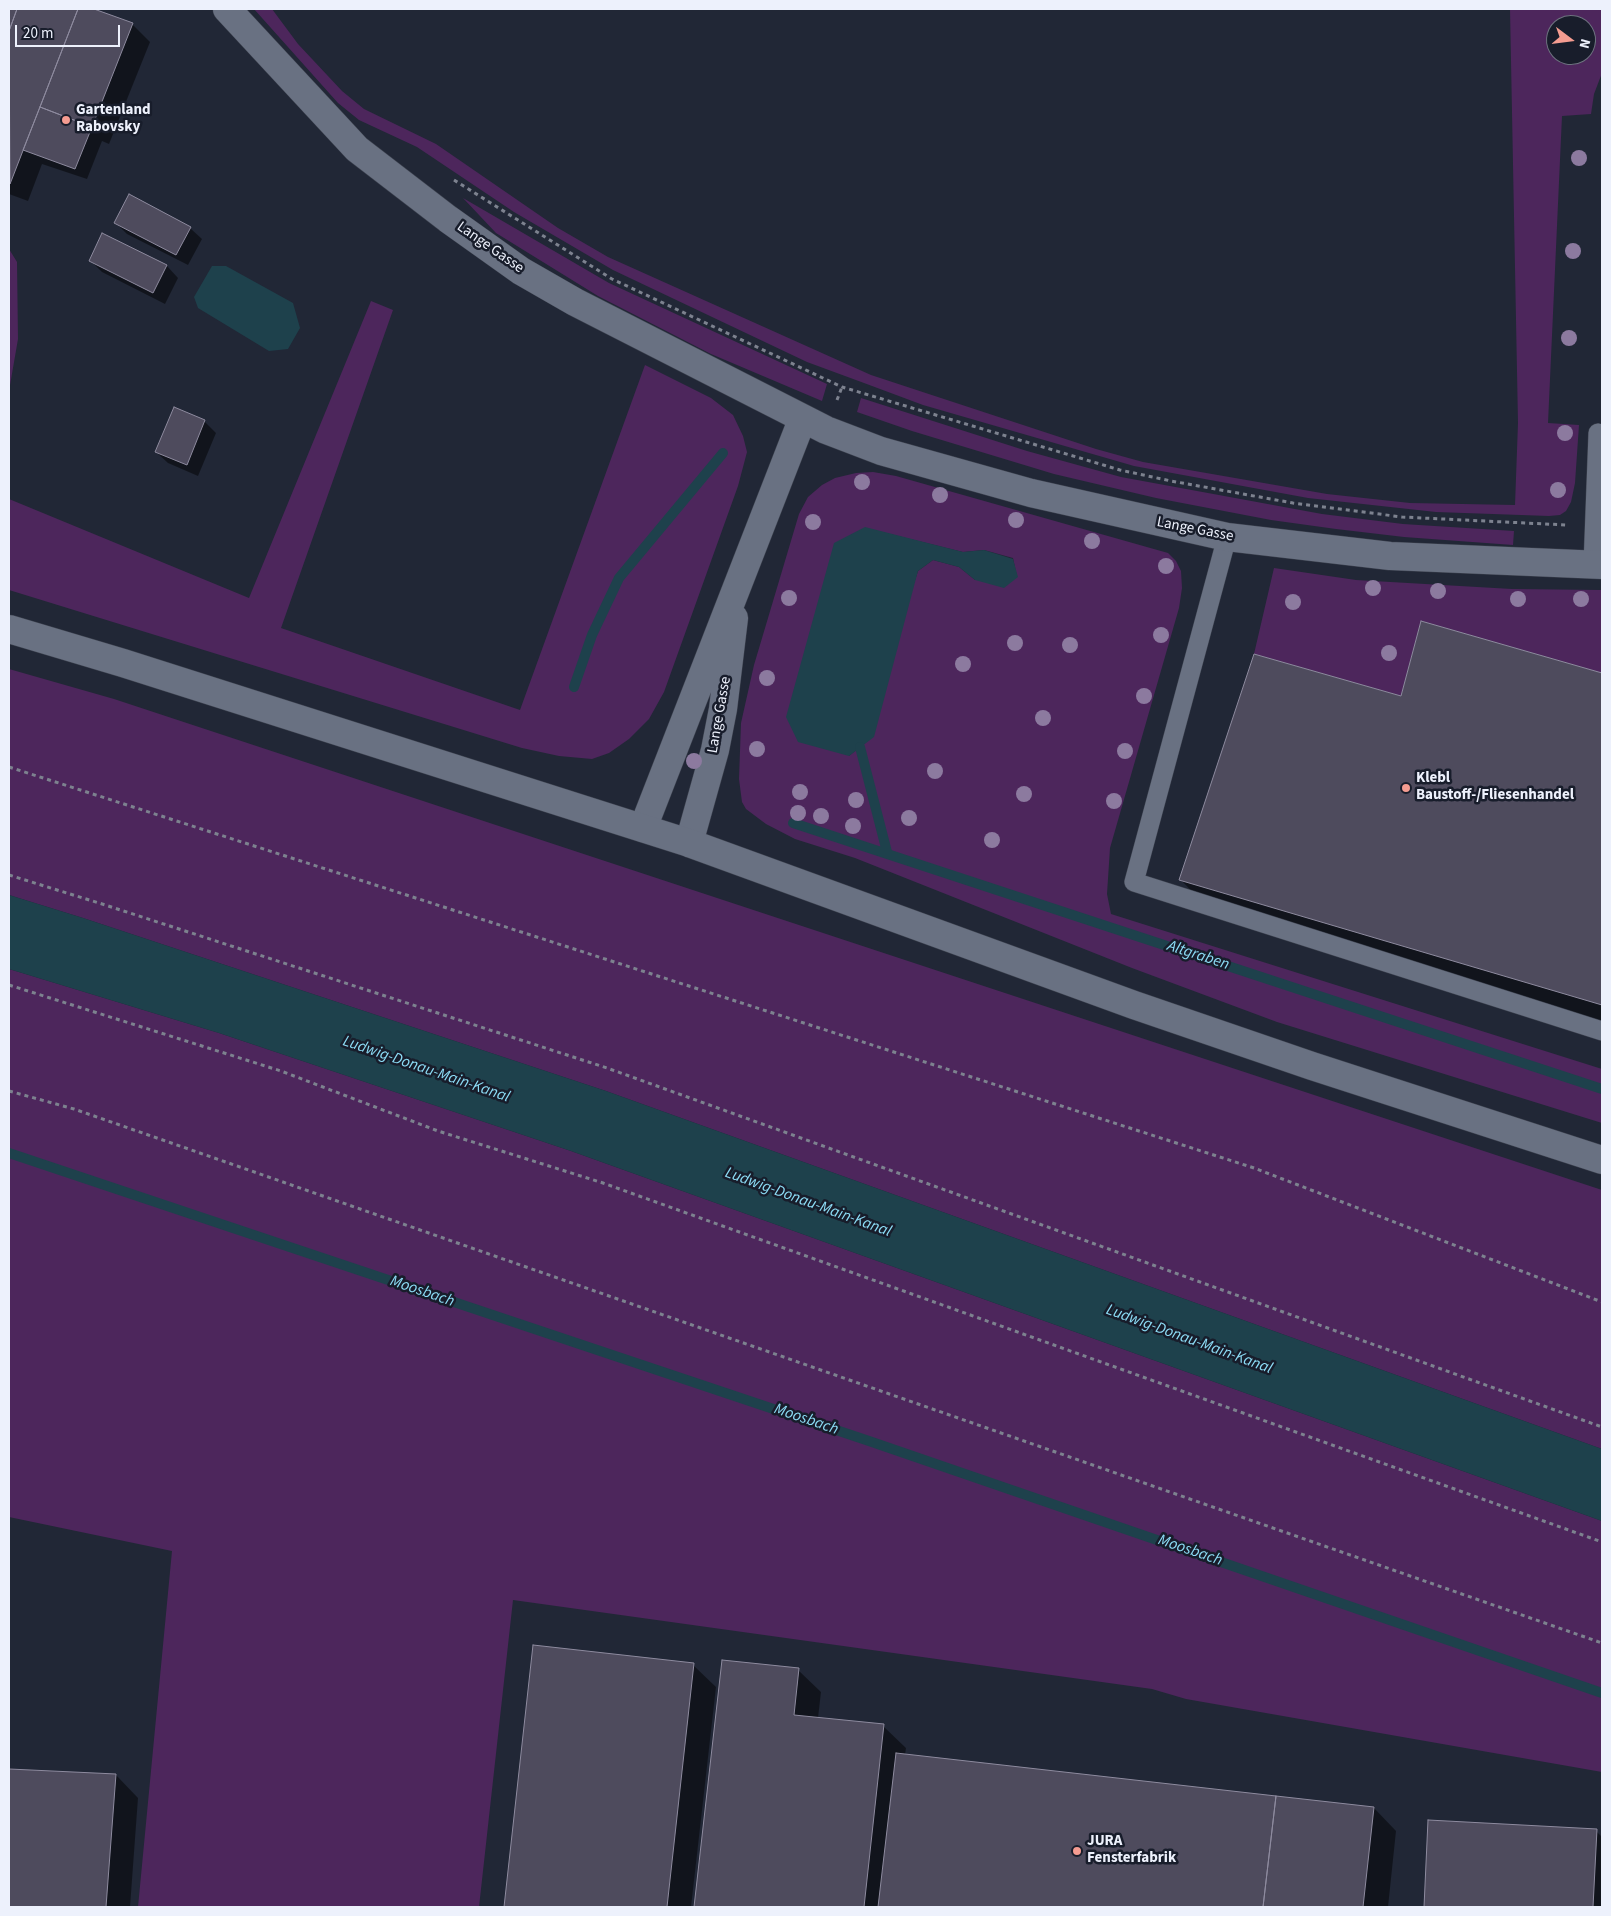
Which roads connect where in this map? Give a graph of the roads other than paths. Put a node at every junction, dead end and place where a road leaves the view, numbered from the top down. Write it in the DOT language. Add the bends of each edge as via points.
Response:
graph roads {
  1 [pos="227,9"];
  2 [pos="802,420"];
  3 [pos="1598,433"];
  4 [pos="1227,537"];
  5 [pos="1597,565"];
  6 [pos="737,584"];
  7 [pos="9,629"];
  8 [pos="643,828"];
  9 [pos="689,843"];
  10 [pos="1602,1031"];
  11 [pos="1602,1160"];
  1 -- 2 [label="street, Lange Gasse" via="357,149 456,225 521,271 575,302"];
  2 -- 4 [label="street, Lange Gasse" via="881,451 1031,494"];
  2 -- 6 [label="street, Lange Gasse"];
  3 -- 5 [label="lane" via="1594,526"];
  4 -- 5 [label="street, Lange Gasse" via="1390,556"];
  4 -- 10 [label="lane" via="1134,882"];
  6 -- 8 [label="street, Lange Gasse"];
  6 -- 9 [label="street, Lange Gasse" via="723,709"];
  7 -- 8 [label="street"];
  8 -- 9 [label="street"];
  9 -- 11 [label="street" via="1134,1005"];
}
